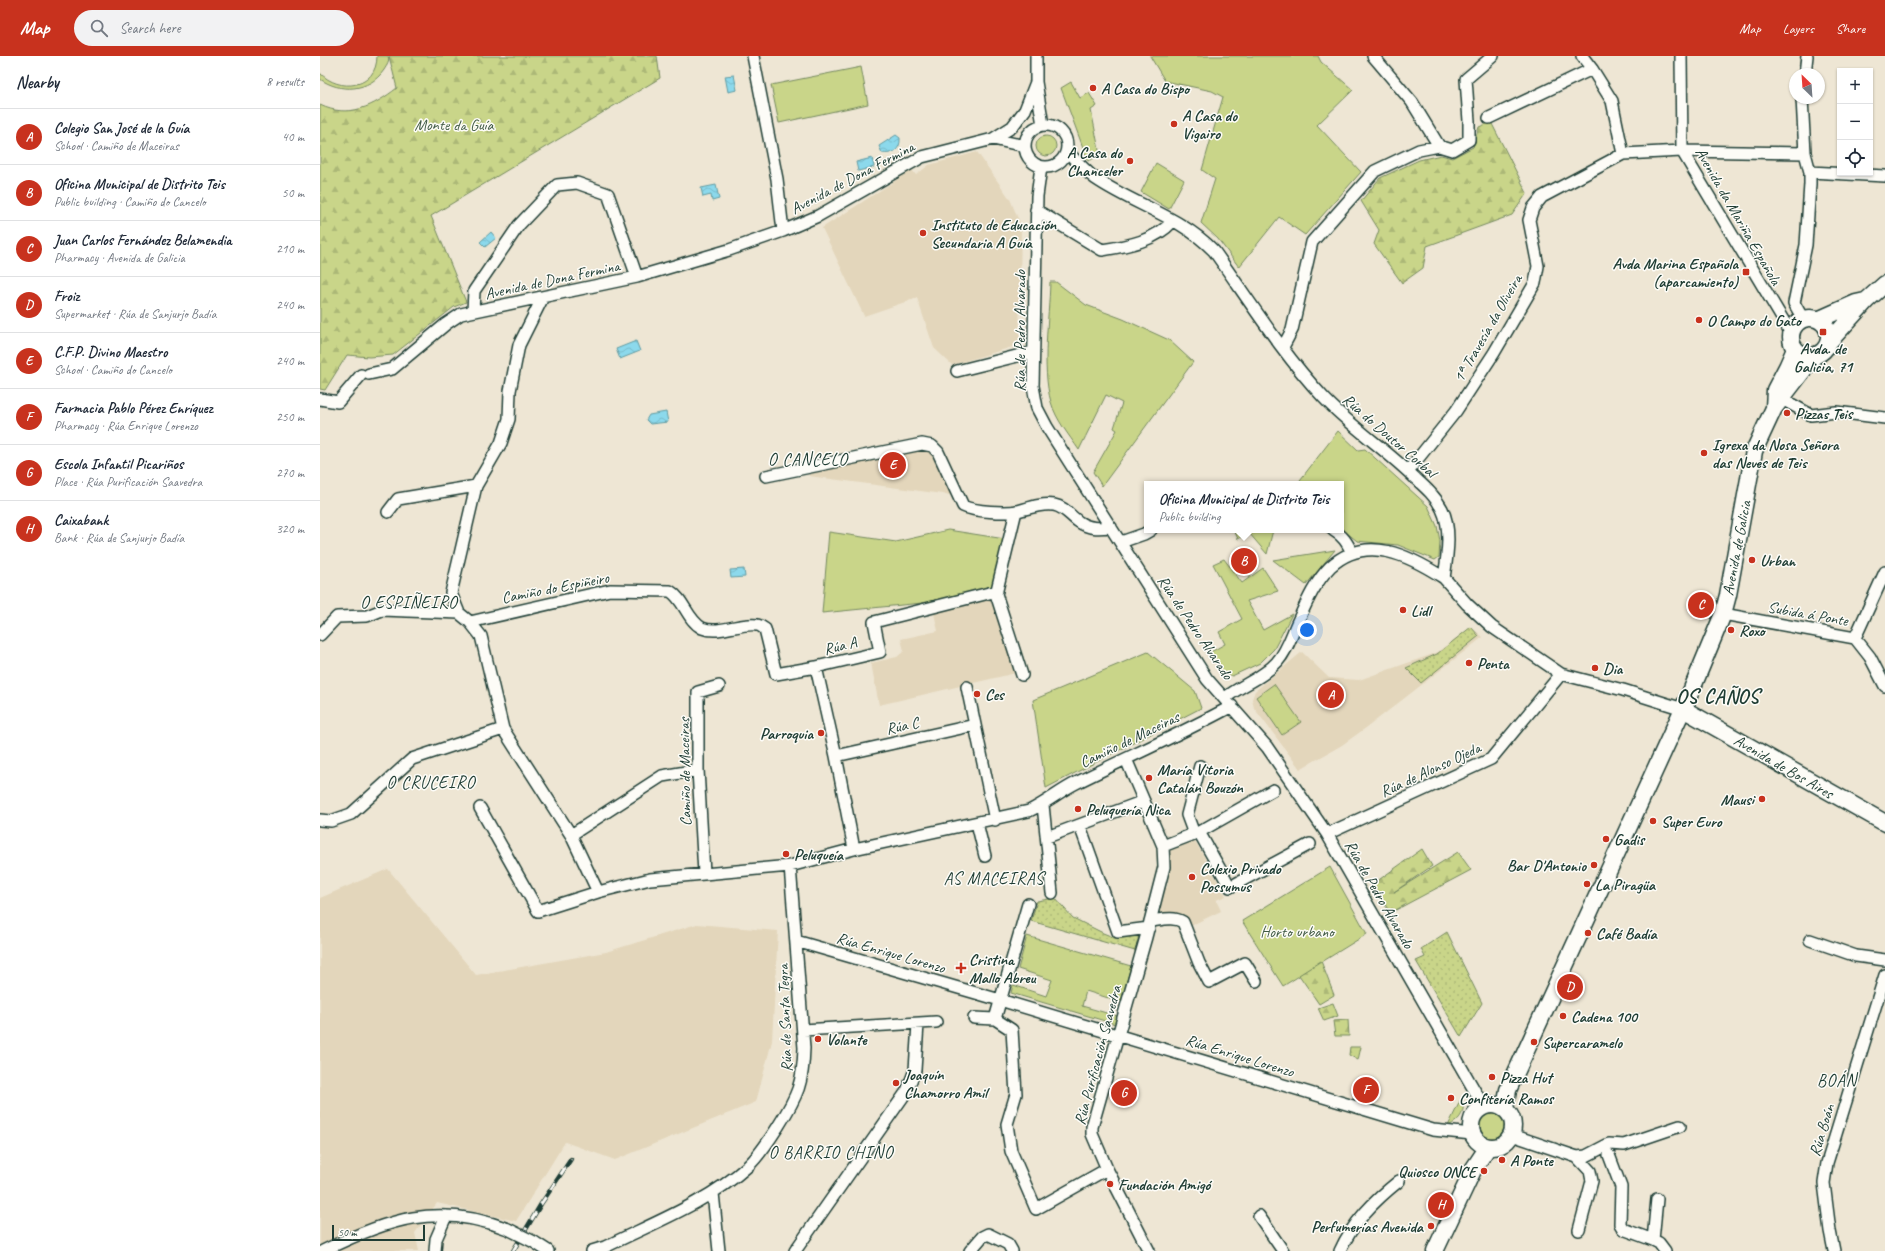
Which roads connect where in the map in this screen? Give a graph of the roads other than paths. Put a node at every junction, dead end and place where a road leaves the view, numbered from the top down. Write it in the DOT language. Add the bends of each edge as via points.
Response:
graph roads {
  1 [pos="753,56"];
  2 [pos="1036,56"];
  3 [pos="1373,56"];
  4 [pos="1493,56"];
  5 [pos="1582,56"];
  6 [pos="1681,56"];
  7 [pos="1808,56"];
  8 [pos="1806,68"];
  9 [pos="1592,69"];
  10 [pos="1036,82"];
  11 [pos="1802,104"];
  12 [pos="1489,118"];
  13 [pos="1043,125"];
  14 [pos="993,140"];
  15 [pos="1025,146"];
  16 [pos="1438,146"];
  17 [pos="1067,151"];
  18 [pos="1682,151"];
  19 [pos="1805,153"];
  20 [pos="1623,154"];
  21 [pos="1041,167"];
  22 [pos="1810,172"];
  23 [pos="1885,176"];
  24 [pos="1036,210"];
  25 [pos="1173,221"];
  26 [pos="783,231"];
  27 [pos="637,277"];
  28 [pos="1885,284"];
  29 [pos="543,297"];
  30 [pos="1867,300"];
  31 [pos="473,311"];
  32 [pos="1820,318"];
  33 [pos="1797,331"];
  34 [pos="1829,342"];
  35 [pos="1283,347"];
  36 [pos="1033,352"];
  37 [pos="1815,356"];
  38 [pos="957,371"];
  39 [pos="320,399"];
  40 [pos="1778,404"];
  41 [pos="1885,418"];
  42 [pos="1408,471"];
  43 [pos="766,476"];
  44 [pos="476,486"];
  45 [pos="1016,511"];
  46 [pos="388,512"];
  47 [pos="1111,527"];
  48 [pos="1146,533"];
  49 [pos="1338,533"];
  50 [pos="1120,542"];
  51 [pos="1352,553"];
  52 [pos="1885,572"];
  53 [pos="1444,578"];
  54 [pos="997,590"];
  55 [pos="459,613"];
  56 [pos="1723,614"];
  57 [pos="470,622"];
  58 [pos="320,635"];
  59 [pos="1855,638"];
  60 [pos="816,667"];
  61 [pos="776,674"];
  62 [pos="1561,674"];
  63 [pos="1022,675"];
  64 [pos="719,686"];
  65 [pos="1885,686"];
  66 [pos="967,687"];
  67 [pos="1228,702"];
  68 [pos="1683,709"];
  69 [pos="975,725"];
  70 [pos="503,729"];
  71 [pos="836,756"];
  72 [pos="1126,759"];
  73 [pos="1200,766"];
  74 [pos="698,770"];
  75 [pos="1273,790"];
  76 [pos="1144,801"];
  77 [pos="1042,805"];
  78 [pos="480,808"];
  79 [pos="320,820"];
  80 [pos="995,820"];
  81 [pos="977,823"];
  82 [pos="1885,823"];
  83 [pos="1080,826"];
  84 [pos="1196,833"];
  85 [pos="1327,834"];
  86 [pos="571,835"];
  87 [pos="1047,837"];
  88 [pos="1310,844"];
  89 [pos="1162,846"];
  90 [pos="854,849"];
  91 [pos="985,856"];
  92 [pos="790,866"];
  93 [pos="704,873"];
  94 [pos="598,892"];
  95 [pos="1052,893"];
  96 [pos="1028,904"];
  97 [pos="1149,925"];
  98 [pos="1810,940"];
  99 [pos="796,941"];
  100 [pos="1885,960"];
  101 [pos="1885,975"];
  102 [pos="1256,981"];
  103 [pos="1000,1000"];
  104 [pos="974,1018"];
  105 [pos="995,1019"];
  106 [pos="936,1022"];
  107 [pos="918,1024"];
  108 [pos="802,1030"];
  109 [pos="1117,1036"];
  110 [pos="1494,1107"];
  111 [pos="1680,1126"];
  112 [pos="1512,1135"];
  113 [pos="1479,1140"];
  114 [pos="1609,1155"];
  115 [pos="1577,1157"];
  116 [pos="1107,1169"];
  117 [pos="1399,1181"];
  118 [pos="712,1193"];
  119 [pos="1657,1199"];
  120 [pos="446,1216"];
  121 [pos="1259,1216"];
  122 [pos="1579,1230"];
  123 [pos="1653,1240"];
  124 [pos="323,1251"];
  125 [pos="435,1251"];
  126 [pos="548,1251"];
  127 [pos="592,1251"];
  128 [pos="719,1251"];
  129 [pos="795,1251"];
  130 [pos="970,1251"];
  131 [pos="1012,1251"];
  132 [pos="1149,1251"];
  133 [pos="1283,1251"];
  134 [pos="1340,1251"];
  135 [pos="1435,1251"];
  136 [pos="1665,1251"];
  137 [pos="1834,1251"];
  1 -- 26 [label="street" via="777,179"];
  2 -- 10 [label="street"];
  3 -- 16 [label="street" via="1412,102"];
  4 -- 16 [label="street" via="1466,79 1469,140 1452,150"];
  5 -- 9 [label="street"];
  6 -- 18 [label="street, Avenida da Mariña Española"];
  7 -- 8 [label="street"];
  9 -- 12 [label="street"];
  9 -- 20 [label="street" via="1612,101"];
  10 -- 13 [label="street"];
  10 -- 14 [label="street" via="1025,110 1012,127"];
  11 -- 19 [label="street"];
  13 -- 15 [label="street" via="1032,130"];
  13 -- 17 [label="street" via="1061,130 1067,140"];
  14 -- 15 [label="street"];
  14 -- 26 [label="street, Avenida de Dona Fermina" via="922,157 818,216"];
  15 -- 21 [label="street" via="1029,159"];
  16 -- 35 [label="street" via="1419,150 1375,171 1312,242 1292,330"];
  17 -- 21 [label="street" via="1064,159 1057,164"];
  17 -- 25 [label="street, Rúa do Doutor Corbal" via="1096,179"];
  18 -- 19 [label="street, 1ª Travesía da Oliveira"];
  18 -- 20 [label="street, 1ª Travesía da Oliveira"];
  18 -- 33 [label="street, Avenida da Mariña Española" via="1768,298 1781,316"];
  19 -- 22 [label="street"];
  20 -- 42 [label="street, 1ª Travesía da Oliveira" via="1542,197 1533,208 1529,220 1538,266 1535,283 1456,411"];
  21 -- 24 [label="street, Rúa de Pedro Alvarado"];
  22 -- 23 [label="street"];
  22 -- 33 [label="street" via="1806,245 1794,303"];
  24 -- 25 [label="street" via="1102,250 1136,244 1167,228"];
  24 -- 36 [label="street, Rúa de Pedro Alvarado"];
  25 -- 35 [label="street, Rúa do Doutor Corbal" via="1204,241 1214,251"];
  26 -- 27 [label="street, Avenida de Dona Fermina"];
  27 -- 29 [label="street, Avenida de Dona Fermina"];
  27 -- 31 [label="street, Avenida de Dona Fermina" via="608,194 577,183 557,185 519,225 474,291"];
  28 -- 30 [label="main road"];
  29 -- 31 [label="street, Avenida de Dona Fermina"];
  29 -- 44 [label="street" via="519,345 510,391 509,419 501,443"];
  30 -- 32 [label="main road"];
  30 -- 34 [label="main road"];
  31 -- 39 [label="street, Avenida de Dona Fermina" via="461,314 446,324 392,369 365,374 338,402"];
  32 -- 33 [label="main road" via="1814,317"];
  32 -- 34 [label="main road" via="1828,328"];
  33 -- 37 [label="main road" via="1806,356"];
  33 -- 40 [label="main road, Avenida de Galicia" via="1787,367 1775,390"];
  34 -- 37 [label="main road"];
  35 -- 42 [label="street, Rúa do Doutor Corbal" via="1330,404"];
  36 -- 38 [label="street"];
  36 -- 47 [label="street, Rúa de Pedro Alvarado" via="1033,386 1037,408"];
  37 -- 40 [label="main road, Avenida de Galicia"];
  40 -- 41 [label="street" via="1811,415 1836,412"];
  40 -- 56 [label="main road, Avenida de Galicia" via="1754,451"];
  42 -- 53 [label="street, Rúa do Doutor Corbal" via="1434,496 1442,510 1446,526 1447,553"];
  43 -- 45 [label="street" via="922,444 932,446 938,452 963,506 971,510"];
  44 -- 46 [label="street" via="398,499"];
  44 -- 55 [label="street" via="451,593"];
  45 -- 47 [label="street" via="1053,505 1062,507 1088,527"];
  45 -- 54 [label="street"];
  47 -- 50 [label="street, Rúa de Pedro Alvarado"];
  48 -- 50 [label="street"];
  49 -- 51 [label="street" via="1346,540"];
  50 -- 67 [label="street, Rúa de Pedro Alvarado" via="1207,679"];
  51 -- 53 [label="street, Camiño de Maceiras" via="1371,551 1402,554"];
  51 -- 67 [label="street, Camiño de Maceiras" via="1340,560 1322,577 1307,602 1285,652 1277,662"];
  52 -- 59 [label="street"];
  53 -- 62 [label="street" via="1492,627"];
  54 -- 60 [label="street, Rúa A" via="874,622 880,652"];
  54 -- 63 [label="street" via="996,594"];
  55 -- 57 [label="street"];
  55 -- 58 [label="street" via="382,610 367,616 337,617"];
  56 -- 59 [label="street, Subida á Ponte"];
  56 -- 68 [label="main road, Avenida de Galicia"];
  57 -- 61 [label="street, Camiño do Espiñeiro" via="610,590 670,591 677,595 690,617 701,627 711,630 758,624 765,629"];
  57 -- 70 [label="street" via="481,636"];
  59 -- 65 [label="street, Subida á Ponte" via="1870,657"];
  60 -- 61 [label="street, Rúa A"];
  60 -- 71 [label="street"];
  62 -- 68 [label="street"];
  62 -- 85 [label="street, Rúa de Alonso Ojeda" via="1491,759"];
  64 -- 74 [label="street, Camiño de Maceiras" via="698,692"];
  66 -- 69 [label="street"];
  67 -- 72 [label="street, Camiño de Maceiras" via="1202,722"];
  67 -- 85 [label="street, Rúa de Pedro Alvarado" via="1286,772"];
  68 -- 82 [label="main road, Avenida de Bos Aires"];
  68 -- 110 [label="main road, Avenida de Galicia" via="1508,1090"];
  69 -- 71 [label="street, Rúa C"];
  69 -- 80 [label="street"];
  70 -- 79 [label="street" via="412,759 351,814 331,821"];
  70 -- 86 [label="street"];
  71 -- 90 [label="street"];
  72 -- 76 [label="street, Rúa Purificación Saavedra"];
  72 -- 77 [label="street, Camiño de Maceiras" via="1075,783"];
  73 -- 84 [label="street" via="1188,815"];
  74 -- 86 [label="street" via="662,776"];
  74 -- 93 [label="street, Camiño de Maceiras"];
  75 -- 84 [label="street"];
  76 -- 83 [label="street"];
  76 -- 89 [label="street, Rúa Purificación Saavedra"];
  77 -- 80 [label="street, Camiño de Maceiras"];
  77 -- 87 [label="street"];
  78 -- 94 [label="street" via="538,911"];
  80 -- 81 [label="street, Camiño de Maceiras"];
  81 -- 90 [label="street, Camiño de Maceiras"];
  81 -- 91 [label="street"];
  83 -- 87 [label="street"];
  83 -- 97 [label="street" via="1118,932"];
  84 -- 88 [label="street" via="1230,887"];
  84 -- 89 [label="street"];
  85 -- 110 [label="street, Rúa de Pedro Alvarado"];
  86 -- 94 [label="street"];
  87 -- 95 [label="street"];
  89 -- 97 [label="street, Rúa Purificación Saavedra" via="1164,866"];
  90 -- 92 [label="street, Camiño de Maceiras"];
  92 -- 93 [label="street, Camiño de Maceiras"];
  92 -- 99 [label="street, Rúa de Santa Tegra"];
  93 -- 94 [label="street" via="650,879"];
  96 -- 103 [label="street"];
  97 -- 102 [label="street" via="1169,919 1183,922 1209,982 1246,964"];
  97 -- 109 [label="street, Rúa Purificación Saavedra"];
  98 -- 100 [label="street" via="1856,956"];
  99 -- 103 [label="street, Rúa Enrique Lorenzo"];
  99 -- 108 [label="street, Rúa de Santa Tegra"];
  101 -- 137 [label="street, Rúa Boán" via="1827,1163 1824,1183"];
  103 -- 105 [label="street"];
  103 -- 109 [label="street, Rúa Enrique Lorenzo"];
  104 -- 105 [label="street"];
  105 -- 116 [label="street" via="1012,1030 1016,1094 1007,1124 1011,1151 1036,1209"];
  106 -- 107 [label="street"];
  107 -- 108 [label="street"];
  107 -- 129 [label="street" via="915,1070 907,1091"];
  108 -- 118 [label="street, Rúa de Santa Tegra" via="803,1074 794,1101 769,1141 749,1166"];
  109 -- 113 [label="street, Rúa Enrique Lorenzo" via="1433,1130"];
  109 -- 116 [label="street, Rúa Purificación Saavedra" via="1092,1127 1092,1134"];
  110 -- 112 [label="main road" via="1512,1121"];
  110 -- 113 [label="main road" via="1479,1110 1472,1121"];
  111 -- 115 [label="street" via="1624,1145 1609,1144 1586,1156"];
  112 -- 113 [label="main road" via="1502,1145"];
  112 -- 115 [label="street"];
  113 -- 135 [label="main road" via="1474,1168"];
  114 -- 123 [label="street" via="1621,1187 1620,1224 1623,1229"];
  115 -- 122 [label="street" via="1590,1171 1592,1181"];
  116 -- 132 [label="street, Rúa Purificación Saavedra"];
  117 -- 134 [label="street" via="1372,1204 1352,1228"];
  118 -- 127 [label="street, Rúa de Santa Tegra"];
  118 -- 128 [label="street"];
  119 -- 123 [label="street"];
  120 -- 124 [label="street" via="390,1223 360,1232"];
  120 -- 125 [label="street" via="436,1239"];
  120 -- 126 [label="street, bridge" via="480,1219 508,1229"];
  121 -- 133 [label="street"];
  123 -- 136 [label="street"];
  130 -- 131 [label="street" via="988,1234 1008,1244"];
}
